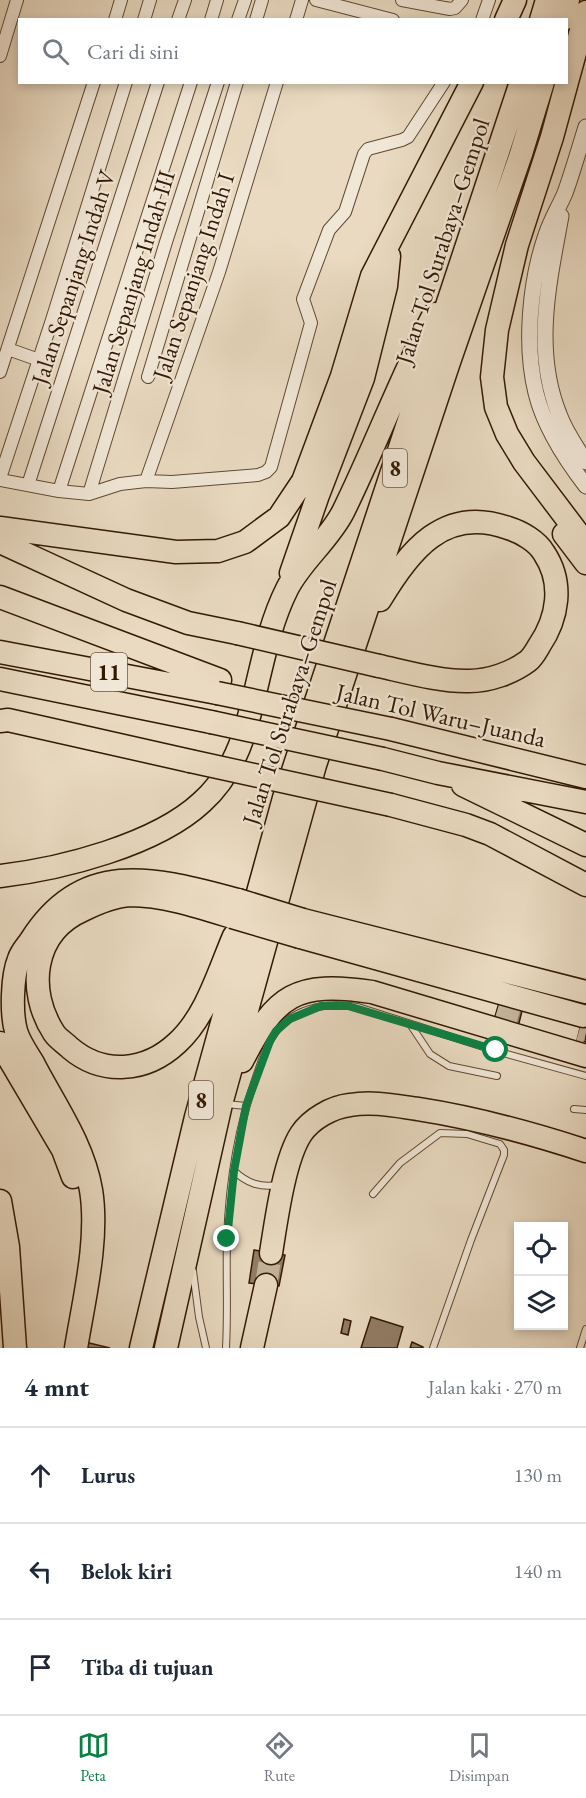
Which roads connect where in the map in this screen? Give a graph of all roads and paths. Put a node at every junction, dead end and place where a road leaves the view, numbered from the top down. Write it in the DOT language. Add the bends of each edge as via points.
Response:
graph roads {
  1 [pos="17,0"];
  2 [pos="121,0"];
  3 [pos="150,0"];
  4 [pos="185,0"];
  5 [pos="218,0"];
  6 [pos="245,0"];
  7 [pos="262,0"];
  8 [pos="302,0"];
  9 [pos="316,0"];
  10 [pos="402,0"];
  11 [pos="462,0"];
  12 [pos="489,0"];
  13 [pos="515,0"];
  14 [pos="546,0"];
  15 [pos="568,0"];
  16 [pos="586,12"];
  17 [pos="116,18"];
  18 [pos="145,18"];
  19 [pos="179,18"];
  20 [pos="212,18"];
  21 [pos="239,18"];
  22 [pos="257,18"];
  23 [pos="297,18"];
  24 [pos="385,18"];
  25 [pos="483,18"];
  26 [pos="507,18"];
  27 [pos="542,18"];
  28 [pos="563,18"];
  29 [pos="0,56"];
  30 [pos="568,75"];
  31 [pos="93,84"];
  32 [pos="125,84"];
  33 [pos="157,84"];
  34 [pos="190,84"];
  35 [pos="217,84"];
  36 [pos="236,84"];
  37 [pos="276,84"];
  38 [pos="443,84"];
  39 [pos="471,84"];
  40 [pos="520,84"];
  41 [pos="542,84"];
  42 [pos="565,84"];
  43 [pos="586,127"];
  44 [pos="542,166"];
  45 [pos="565,192"];
  46 [pos="391,239"];
  47 [pos="459,275"];
  48 [pos="8,349"];
  49 [pos="39,360"];
  50 [pos="0,372"];
  51 [pos="148,377"];
  52 [pos="586,462"];
  53 [pos="0,479"];
  54 [pos="146,481"];
  55 [pos="28,485"];
  56 [pos="586,486"];
  57 [pos="59,491"];
  58 [pos="90,494"];
  59 [pos="0,528"];
  60 [pos="0,542"];
  61 [pos="586,544"];
  62 [pos="586,563"];
  63 [pos="0,597"];
  64 [pos="281,602"];
  65 [pos="0,652"];
  66 [pos="0,679"];
  67 [pos="344,679"];
  68 [pos="219,687"];
  69 [pos="0,721"];
  70 [pos="438,772"];
  71 [pos="586,777"];
  72 [pos="586,802"];
  73 [pos="586,845"];
  74 [pos="269,854"];
  75 [pos="0,876"];
  76 [pos="586,885"];
  77 [pos="235,909"];
  78 [pos="302,929"];
  79 [pos="433,953"];
  80 [pos="402,966"];
  81 [pos="586,979"];
  82 [pos="586,992"];
  83 [pos="498,1008"];
  84 [pos="521,1015"];
  85 [pos="410,1024"];
  86 [pos="0,1042"];
  87 [pos="586,1056"];
  88 [pos="8,1066"];
  89 [pos="497,1076"];
  90 [pos="586,1076"];
  91 [pos="223,1099"];
  92 [pos="246,1106"];
  93 [pos="574,1109"];
  94 [pos="586,1110"];
  95 [pos="586,1151"];
  96 [pos="234,1171"];
  97 [pos="284,1183"];
  98 [pos="373,1194"];
  99 [pos="0,1201"];
  100 [pos="189,1244"];
  101 [pos="271,1253"];
  102 [pos="266,1285"];
  103 [pos="586,1329"];
  104 [pos="15,1348"];
  105 [pos="75,1348"];
  106 [pos="141,1348"];
  107 [pos="166,1348"];
  108 [pos="206,1348"];
  109 [pos="226,1348"];
  110 [pos="252,1348"];
  111 [pos="434,1348"];
  112 [pos="580,1348"];
  1 -- 29 [label="street"];
  2 -- 17 [label="street"];
  3 -- 18 [label="street"];
  4 -- 19 [label="street"];
  5 -- 20 [label="street"];
  6 -- 21 [label="street"];
  7 -- 22 [label="street"];
  8 -- 23 [label="street"];
  9 -- 24 [label="street"];
  10 -- 11 [label="street" via="450,9"];
  12 -- 25 [label="street"];
  13 -- 26 [label="highway"];
  14 -- 27 [label="highway"];
  15 -- 28 [label="highway"];
  16 -- 30 [label="highway"];
  31 -- 48 [label="street"];
  32 -- 49 [label="street"];
  33 -- 55 [label="street, Jalan Sepanjang Indah V"];
  34 -- 57 [label="street"];
  35 -- 58 [label="street, Jalan Sepanjang Indah III" via="165,242"];
  36 -- 51 [label="street"];
  37 -- 54 [label="street, Jalan Sepanjang Indah I" via="219,272"];
  38 -- 54 [label="street" via="408,137 375,146 364,154 345,212 329,230 303,299 311,323 271,467 258,475"];
  39 -- 46 [label="highway"];
  40 -- 47 [label="highway, Jalan Tol Surabaya–Gempol / 8"];
  41 -- 67 [label="highway, Jalan Tol Surabaya–Gempol / 8"];
  42 -- 44 [label="highway"];
  43 -- 45 [label="street"];
  44 -- 61 [label="highway" via="517,245 497,330 492,377 496,407 507,434"];
  44 -- 62 [label="highway" via="529,181 488,320 481,386 491,430 519,476"];
  45 -- 52 [label="street" via="544,314 546,367 559,416"];
  45 -- 56 [label="street" via="546,235 537,271 531,311 532,370 536,395 547,420"];
  46 -- 59 [label="highway" via="372,276 342,376 303,481 279,517 245,542 218,551 176,552"];
  46 -- 64 [label="highway" via="386,286 363,378"];
  47 -- 64 [label="highway" via="410,360 343,512 288,586"];
  47 -- 74 [label="highway, Jalan Tol Surabaya–Gempol / 8" via="296,759"];
  48 -- 49 [label="street"];
  48 -- 50 [label="street"];
  49 -- 53 [label="street"];
  53 -- 55 [label="street"];
  54 -- 58 [label="street"];
  55 -- 57 [label="street"];
  57 -- 58 [label="street"];
  60 -- 67 [label="highway, bridge" via="188,624 237,633 380,666 432,677 469,681 504,674 530,659 548,633 557,608 555,577 544,552 522,532 497,524 467,521 440,531 414,551 396,573 374,611"];
  63 -- 68 [label="highway"];
  64 -- 75 [label="highway" via="240,745 220,782 203,802 175,823 140,840 54,866"];
  65 -- 68 [label="highway, Jalan Tol Waru–Juanda / 11"];
  66 -- 70 [label="highway, 11, bridge"];
  67 -- 91 [label="highway, Jalan Tol Surabaya–Gempol / 8" via="315,765"];
  68 -- 71 [label="highway, Jalan Tol Waru–Juanda / 11, bridge"];
  69 -- 76 [label="highway, bridge" via="391,805 466,825"];
  70 -- 72 [label="highway, 11"];
  70 -- 73 [label="highway"];
  74 -- 77 [label="highway" via="213,987 196,1019 177,1043 150,1061 121,1068 98,1065 76,1053 55,1034 42,1010 39,957 51,933 73,914 129,895"];
  74 -- 106 [label="highway, Jalan Tol Surabaya–Gempol / 8" via="196,1117"];
  77 -- 78 [label="highway, bridge"];
  77 -- 105 [label="highway" via="159,882 121,880 90,886 64,902 42,923 18,959 12,999 16,1032 75,1138 91,1189 91,1249"];
  78 -- 79 [label="highway"];
  78 -- 80 [label="highway"];
  79 -- 81 [label="highway"];
  79 -- 82 [label="highway"];
  80 -- 83 [label="highway"];
  80 -- 84 [label="highway" via="581,1024"];
  85 -- 89 [label="lane" via="430,1054 449,1066"];
  85 -- 90 [label="lane"];
  85 -- 92 [label="lane" via="348,1006 321,1006 300,1013 276,1031"];
  86 -- 88 [label="highway"];
  87 -- 91 [label="highway" via="372,992 339,987 310,989 285,999 270,1013"];
  88 -- 105 [label="highway" via="63,1150 79,1201 82,1232"];
  91 -- 92 [label="lane"];
  91 -- 100 [label="highway, Jalan Tol Surabaya–Gempol / 8"];
  92 -- 96 [label="lane"];
  93 -- 94 [label="lane"];
  95 -- 97 [label="highway" via="528,1132 449,1114 377,1103 349,1105 328,1111 301,1134"];
  96 -- 97 [label="lane" via="257,1185"];
  96 -- 109 [label="lane" via="227,1239"];
  97 -- 101 [label="highway"];
  98 -- 111 [label="lane" via="400,1164 441,1133 467,1134 500,1144 504,1150"];
  99 -- 104 [label="highway" via="8,1246"];
  100 -- 107 [label="highway, Jalan Tol Surabaya–Gempol / 8"];
  100 -- 108 [label="lane"];
  102 -- 110 [label="highway"];
  103 -- 112 [label="lane"];
}
